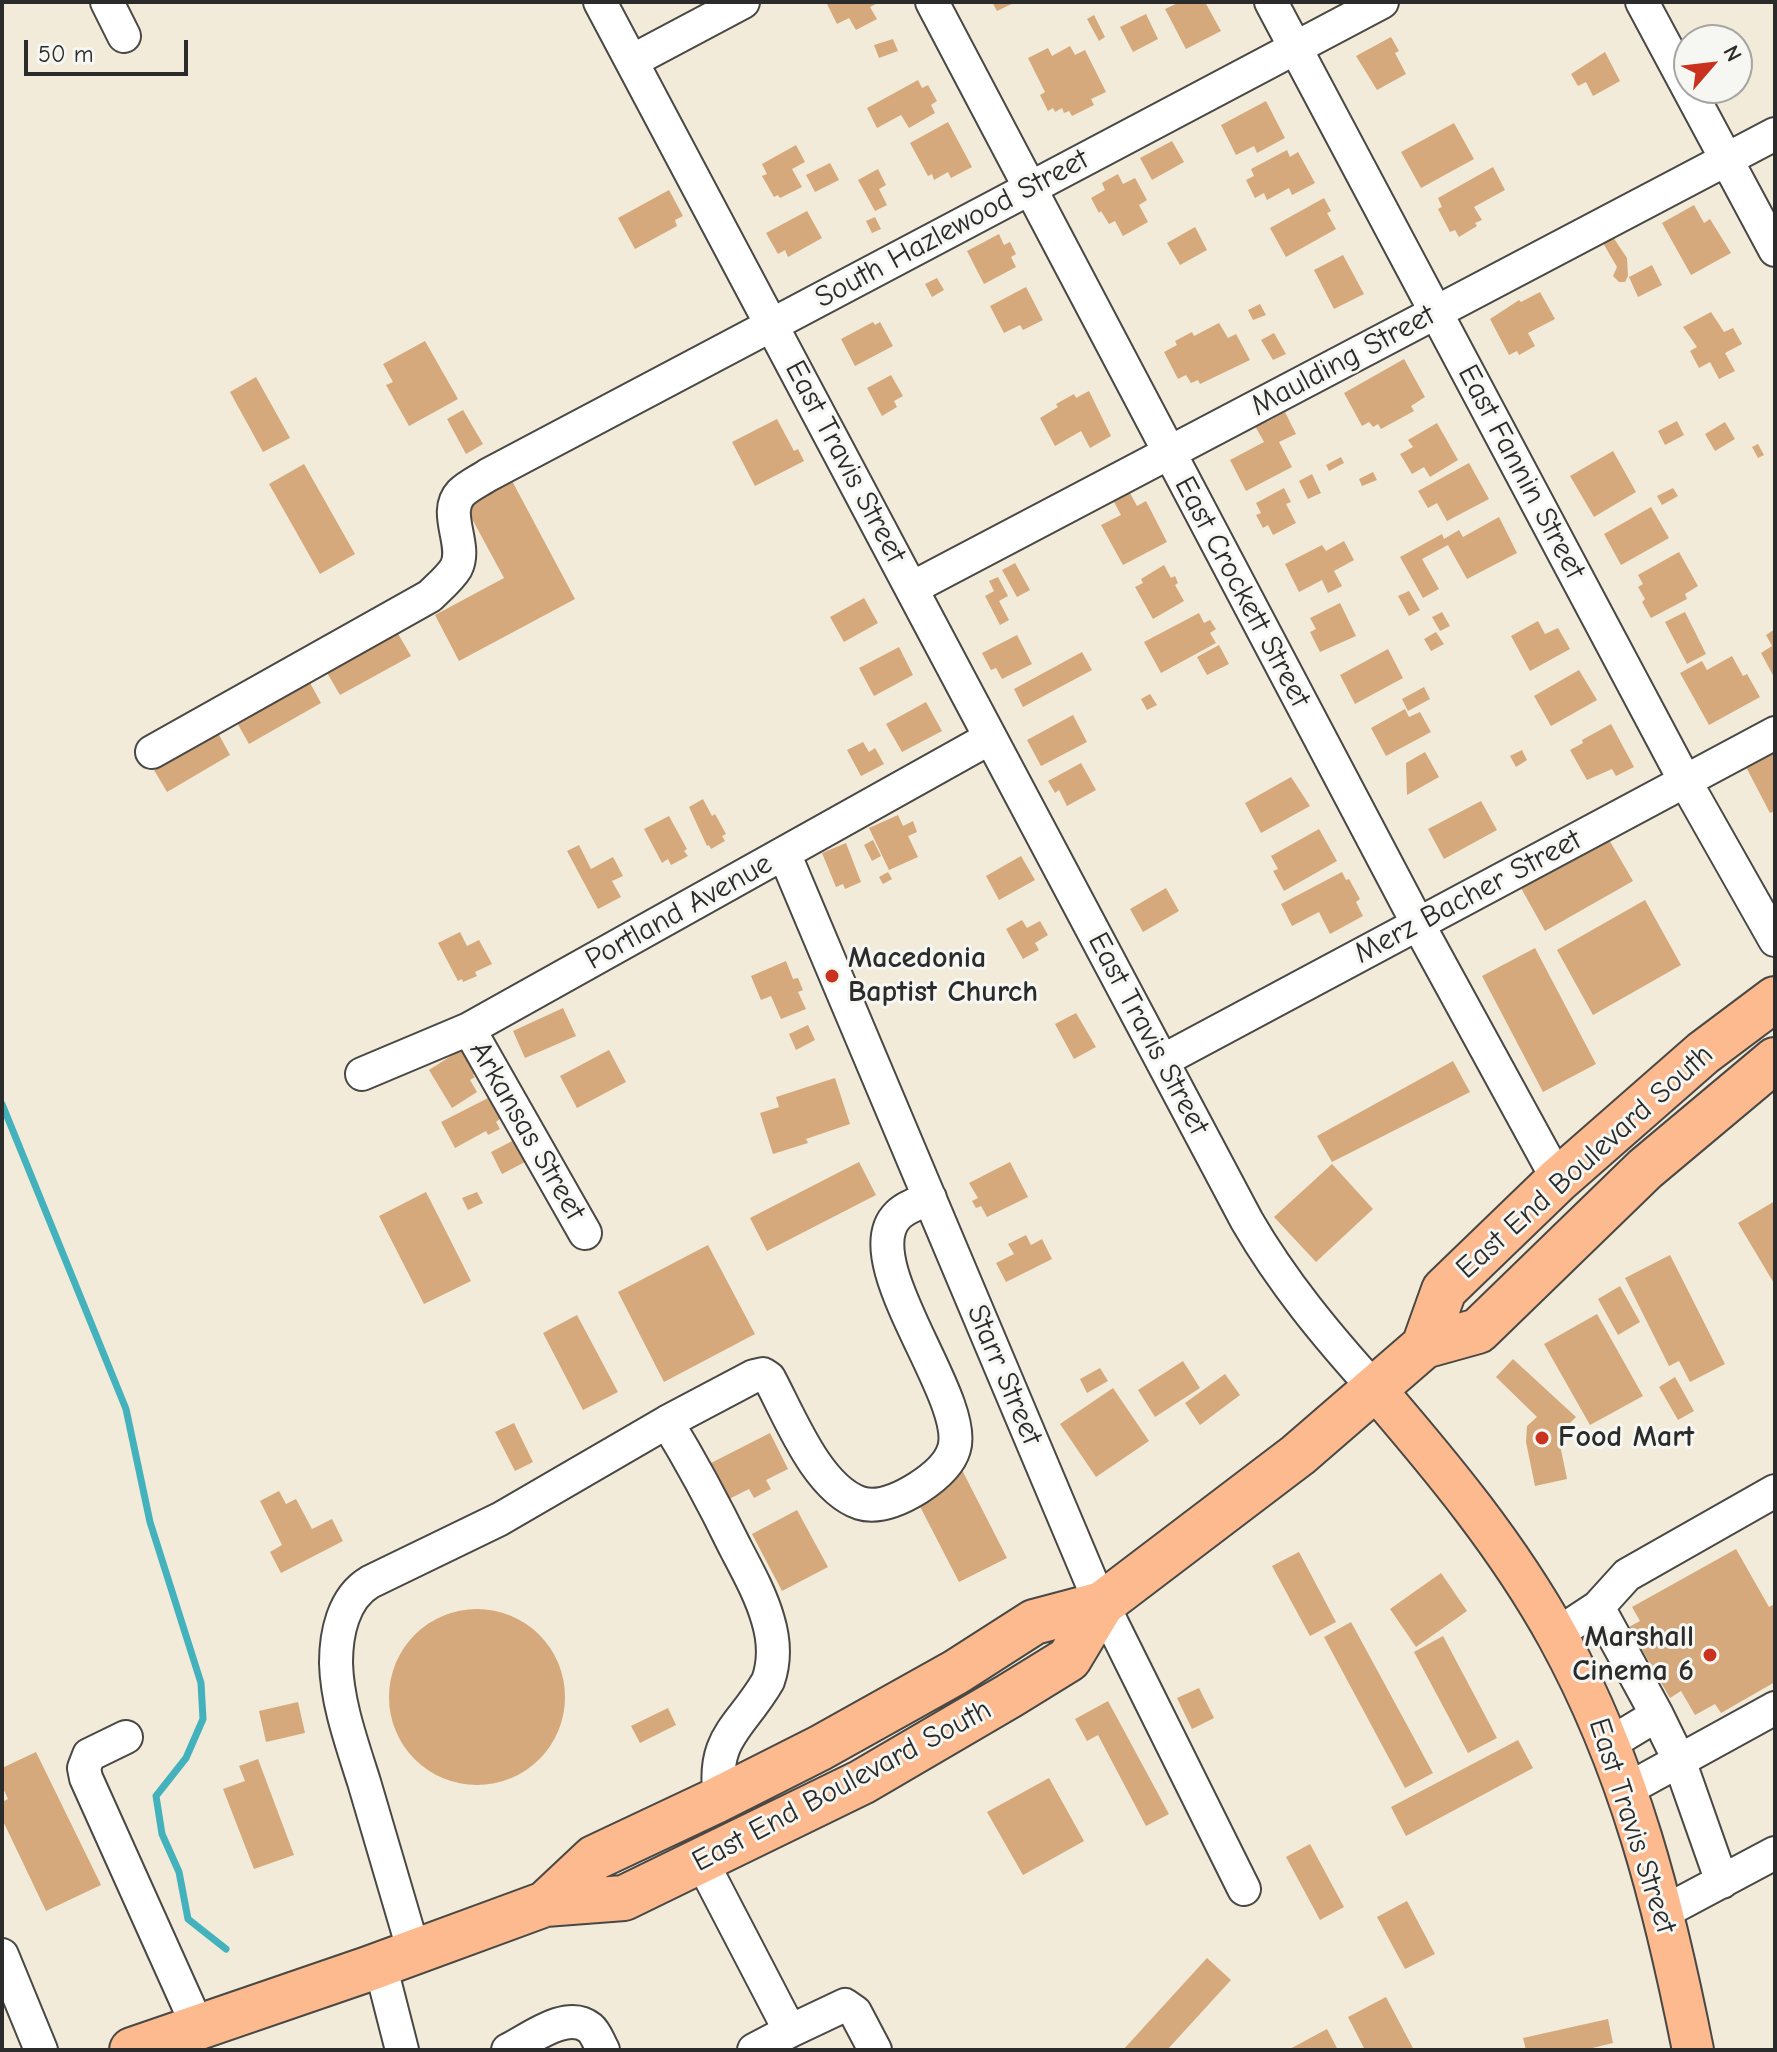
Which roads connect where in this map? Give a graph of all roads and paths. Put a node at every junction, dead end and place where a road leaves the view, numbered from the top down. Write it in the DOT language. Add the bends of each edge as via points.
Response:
graph roads {
  1 [pos="107,2"];
  2 [pos="600,2"];
  3 [pos="743,2"];
  4 [pos="932,2"];
  5 [pos="1271,2"];
  6 [pos="1382,2"];
  7 [pos="1642,2"];
  8 [pos="124,36"];
  9 [pos="1296,48"];
  10 [pos="632,61"];
  11 [pos="1775,134"];
  12 [pos="1726,160"];
  13 [pos="1030,188"];
  14 [pos="1775,250"];
  15 [pos="1437,312"];
  16 [pos="772,324"];
  17 [pos="1169,453"];
  18 [pos="912,588"];
  19 [pos="1775,733"];
  20 [pos="990,738"];
  21 [pos="152,752"];
  22 [pos="1685,781"];
  23 [pos="784,853"];
  24 [pos="1418,924"];
  25 [pos="1775,940"];
  26 [pos="1775,999"];
  27 [pos="469,1029"];
  28 [pos="1775,1060"];
  29 [pos="1162,1061"];
  30 [pos="362,1074"];
  31 [pos="1558,1180"];
  32 [pos="930,1198"];
  33 [pos="585,1233"];
  34 [pos="1424,1346"];
  35 [pos="1375,1389"];
  36 [pos="667,1422"];
  37 [pos="1775,1491"];
  38 [pos="1102,1604"];
  39 [pos="1598,1607"];
  40 [pos="1557,1634"];
  41 [pos="1775,1708"];
  42 [pos="1657,1715"];
  43 [pos="126,1737"];
  44 [pos="1609,1744"];
  45 [pos="1679,1760"];
  46 [pos="1626,1790"];
  47 [pos="720,1799"];
  48 [pos="1775,1853"];
  49 [pos="702,1862"];
  50 [pos="1722,1882"];
  51 [pos="1244,1889"];
  52 [pos="545,1904"];
  53 [pos="1664,1912"];
  54 [pos="3,1954"];
  55 [pos="397,1958"];
  56 [pos="198,2027"];
  57 [pos="790,2031"];
  58 [pos="41,2050"];
  59 [pos="132,2050"];
  60 [pos="402,2050"];
  61 [pos="508,2050"];
  62 [pos="603,2050"];
  63 [pos="754,2050"];
  64 [pos="875,2050"];
  65 [pos="1693,2050"];
  1 -- 8 [label="street"];
  2 -- 10 [label="street, East Travis Street"];
  3 -- 10 [label="street"];
  4 -- 13 [label="street, East Crockett Street"];
  5 -- 9 [label="street, East Fannin Street"];
  6 -- 9 [label="street, South Hazlewood Street"];
  7 -- 12 [label="street"];
  9 -- 13 [label="street, South Hazlewood Street"];
  9 -- 15 [label="street, East Fannin Street"];
  10 -- 16 [label="street, East Travis Street"];
  11 -- 12 [label="street, Maulding Street"];
  12 -- 14 [label="street"];
  12 -- 15 [label="street, Maulding Street"];
  13 -- 16 [label="street, South Hazlewood Street"];
  13 -- 17 [label="street, East Crockett Street"];
  15 -- 17 [label="street, Maulding Street"];
  15 -- 22 [label="street, East Fannin Street"];
  16 -- 18 [label="street, East Travis Street"];
  16 -- 21 [label="street, South Hazlewood Street" via="462,492 455,501 460,551 456,568 430,596"];
  17 -- 18 [label="street, Maulding Street"];
  17 -- 24 [label="street, East Crockett Street"];
  18 -- 20 [label="street, East Travis Street"];
  19 -- 22 [label="street, Merz Bacher Street"];
  20 -- 23 [label="street, Portland Avenue"];
  20 -- 29 [label="street, East Travis Street"];
  22 -- 24 [label="street, Merz Bacher Street"];
  22 -- 25 [label="street, East Fannin Street"];
  23 -- 27 [label="street, Portland Avenue"];
  23 -- 32 [label="street, Starr Street"];
  24 -- 29 [label="street, Merz Bacher Street"];
  24 -- 31 [label="street, East Crockett Street"];
  26 -- 31 [label="highway, East End Boulevard South" via="1703,1053"];
  27 -- 30 [label="street, Portland Avenue"];
  27 -- 33 [label="street, Arkansas Street"];
  28 -- 34 [label="highway, East End Boulevard South" via="1645,1169 1478,1331"];
  29 -- 35 [label="street, East Travis Street" via="1280,1275"];
  31 -- 34 [label="highway, East End Boulevard South" via="1444,1290"];
  32 -- 36 [label="street" via="897,1216 887,1239 900,1296 957,1433 951,1458 931,1479 880,1504 867,1505 841,1494 821,1473 763,1374"];
  32 -- 38 [label="street, Starr Street"];
  34 -- 35 [label="highway, East End Boulevard South"];
  35 -- 38 [label="highway, East End Boulevard South" via="1264,1482"];
  35 -- 40 [label="main road, East Travis Street" via="1478,1514"];
  36 -- 47 [label="street" via="750,1576 772,1637 768,1681 721,1749 716,1776"];
  36 -- 55 [label="street" via="500,1519 370,1582 350,1600 336,1664"];
  37 -- 39 [label="street" via="1627,1575"];
  38 -- 47 [label="highway, East End Boulevard South" via="1034,1622 897,1706"];
  38 -- 49 [label="highway, East End Boulevard South" via="1069,1659 913,1754"];
  38 -- 51 [label="street, Starr Street"];
  39 -- 40 [label="street"];
  39 -- 42 [label="street"];
  40 -- 44 [label="main road, East Travis Street"];
  41 -- 45 [label="street"];
  42 -- 44 [label="street"];
  42 -- 45 [label="street"];
  43 -- 56 [label="street" via="89,1755 86,1778"];
  44 -- 46 [label="main road, East Travis Street"];
  45 -- 46 [label="street"];
  45 -- 50 [label="street"];
  46 -- 53 [label="main road, East Travis Street"];
  47 -- 52 [label="highway, East End Boulevard South" via="594,1858"];
  48 -- 50 [label="street"];
  49 -- 52 [label="highway, East End Boulevard South" via="624,1898"];
  49 -- 57 [label="street"];
  50 -- 53 [label="street"];
  52 -- 55 [label="highway, East End Boulevard South"];
  53 -- 65 [label="main road, East Travis Street"];
  54 -- 58 [label="street"];
  55 -- 56 [label="highway, East End Boulevard South"];
  55 -- 60 [label="street"];
  56 -- 59 [label="highway, East End Boulevard South"];
  57 -- 63 [label="street"];
  57 -- 64 [label="street" via="845,2005 855,2012"];
  61 -- 62 [label="street" via="573,2022 592,2029"];
}
